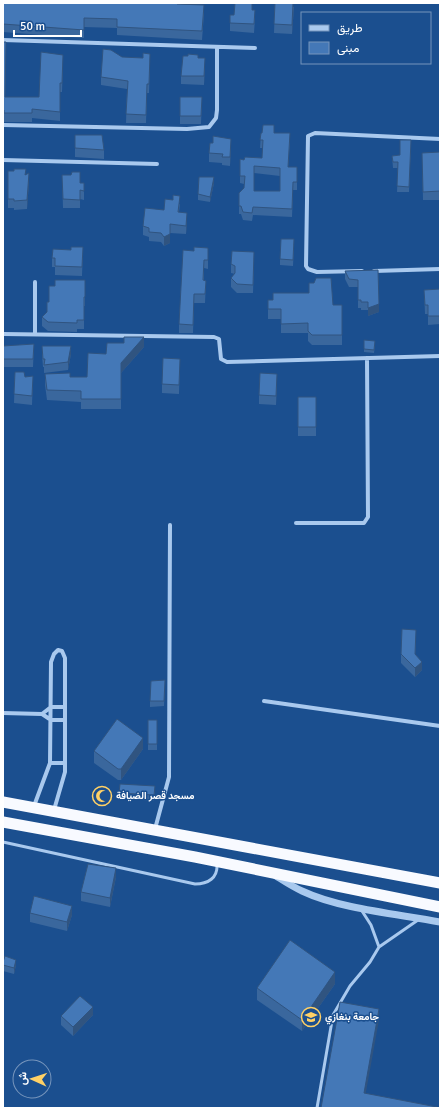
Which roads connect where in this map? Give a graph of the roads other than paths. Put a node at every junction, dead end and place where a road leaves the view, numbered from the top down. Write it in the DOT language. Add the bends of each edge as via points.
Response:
graph roads {
  1 [pos="3,40"];
  2 [pos="217,47"];
  3 [pos="255,48"];
  4 [pos="3,125"];
  5 [pos="440,139"];
  6 [pos="3,160"];
  7 [pos="157,164"];
  8 [pos="440,269"];
  9 [pos="35,282"];
  10 [pos="3,334"];
  11 [pos="35,334"];
  12 [pos="440,356"];
  13 [pos="367,358"];
  14 [pos="296,523"];
  15 [pos="170,525"];
  16 [pos="264,701"];
  17 [pos="51,707"];
  18 [pos="65,707"];
  19 [pos="3,713"];
  20 [pos="42,714"];
  21 [pos="51,720"];
  22 [pos="65,720"];
  23 [pos="440,726"];
  24 [pos="50,763"];
  25 [pos="66,763"];
  26 [pos="3,802"];
  27 [pos="33,808"];
  28 [pos="54,812"];
  29 [pos="3,822"];
  30 [pos="154,831"];
  31 [pos="3,842"];
  32 [pos="217,862"];
  33 [pos="268,872"];
  34 [pos="440,883"];
  35 [pos="358,907"];
  36 [pos="440,907"];
  37 [pos="421,918"];
  38 [pos="440,922"];
  39 [pos="379,947"];
  40 [pos="317,1108"];
  1 -- 2 [label="street"];
  2 -- 3 [label="street"];
  2 -- 4 [label="street" via="217,110 216,118 209,127 187,129"];
  5 -- 8 [label="street" via="309,134 306,266 317,272"];
  6 -- 7 [label="street"];
  9 -- 11 [label="street"];
  10 -- 11 [label="street"];
  11 -- 13 [label="street" via="214,337 219,339 221,359 227,362"];
  12 -- 13 [label="street"];
  13 -- 14 [label="street" via="368,517 364,523"];
  15 -- 30 [label="street" via="169,777"];
  16 -- 23 [label="street"];
  17 -- 18 [label="street"];
  17 -- 18 [label="street" via="51,662 58,650 62,651 65,658"];
  17 -- 20 [label="street"];
  17 -- 21 [label="street"];
  18 -- 22 [label="street"];
  19 -- 20 [label="street"];
  20 -- 21 [label="street"];
  21 -- 22 [label="street"];
  21 -- 24 [label="street"];
  22 -- 25 [label="street"];
  24 -- 25 [label="street"];
  24 -- 27 [label="street"];
  25 -- 28 [label="street"];
  26 -- 27 [label="highway"];
  27 -- 28 [label="highway"];
  28 -- 30 [label="highway"];
  29 -- 32 [label="highway"];
  30 -- 34 [label="highway"];
  31 -- 32 [label="lane" via="195,884 208,882 214,877"];
  32 -- 33 [label="highway"];
  33 -- 35 [label="street" via="302,891"];
  33 -- 36 [label="highway"];
  35 -- 37 [label="street"];
  35 -- 39 [label="lane" via="372,925"];
  37 -- 38 [label="street"];
  37 -- 39 [label="lane"];
  39 -- 40 [label="lane" via="350,986 333,1015"];
}
